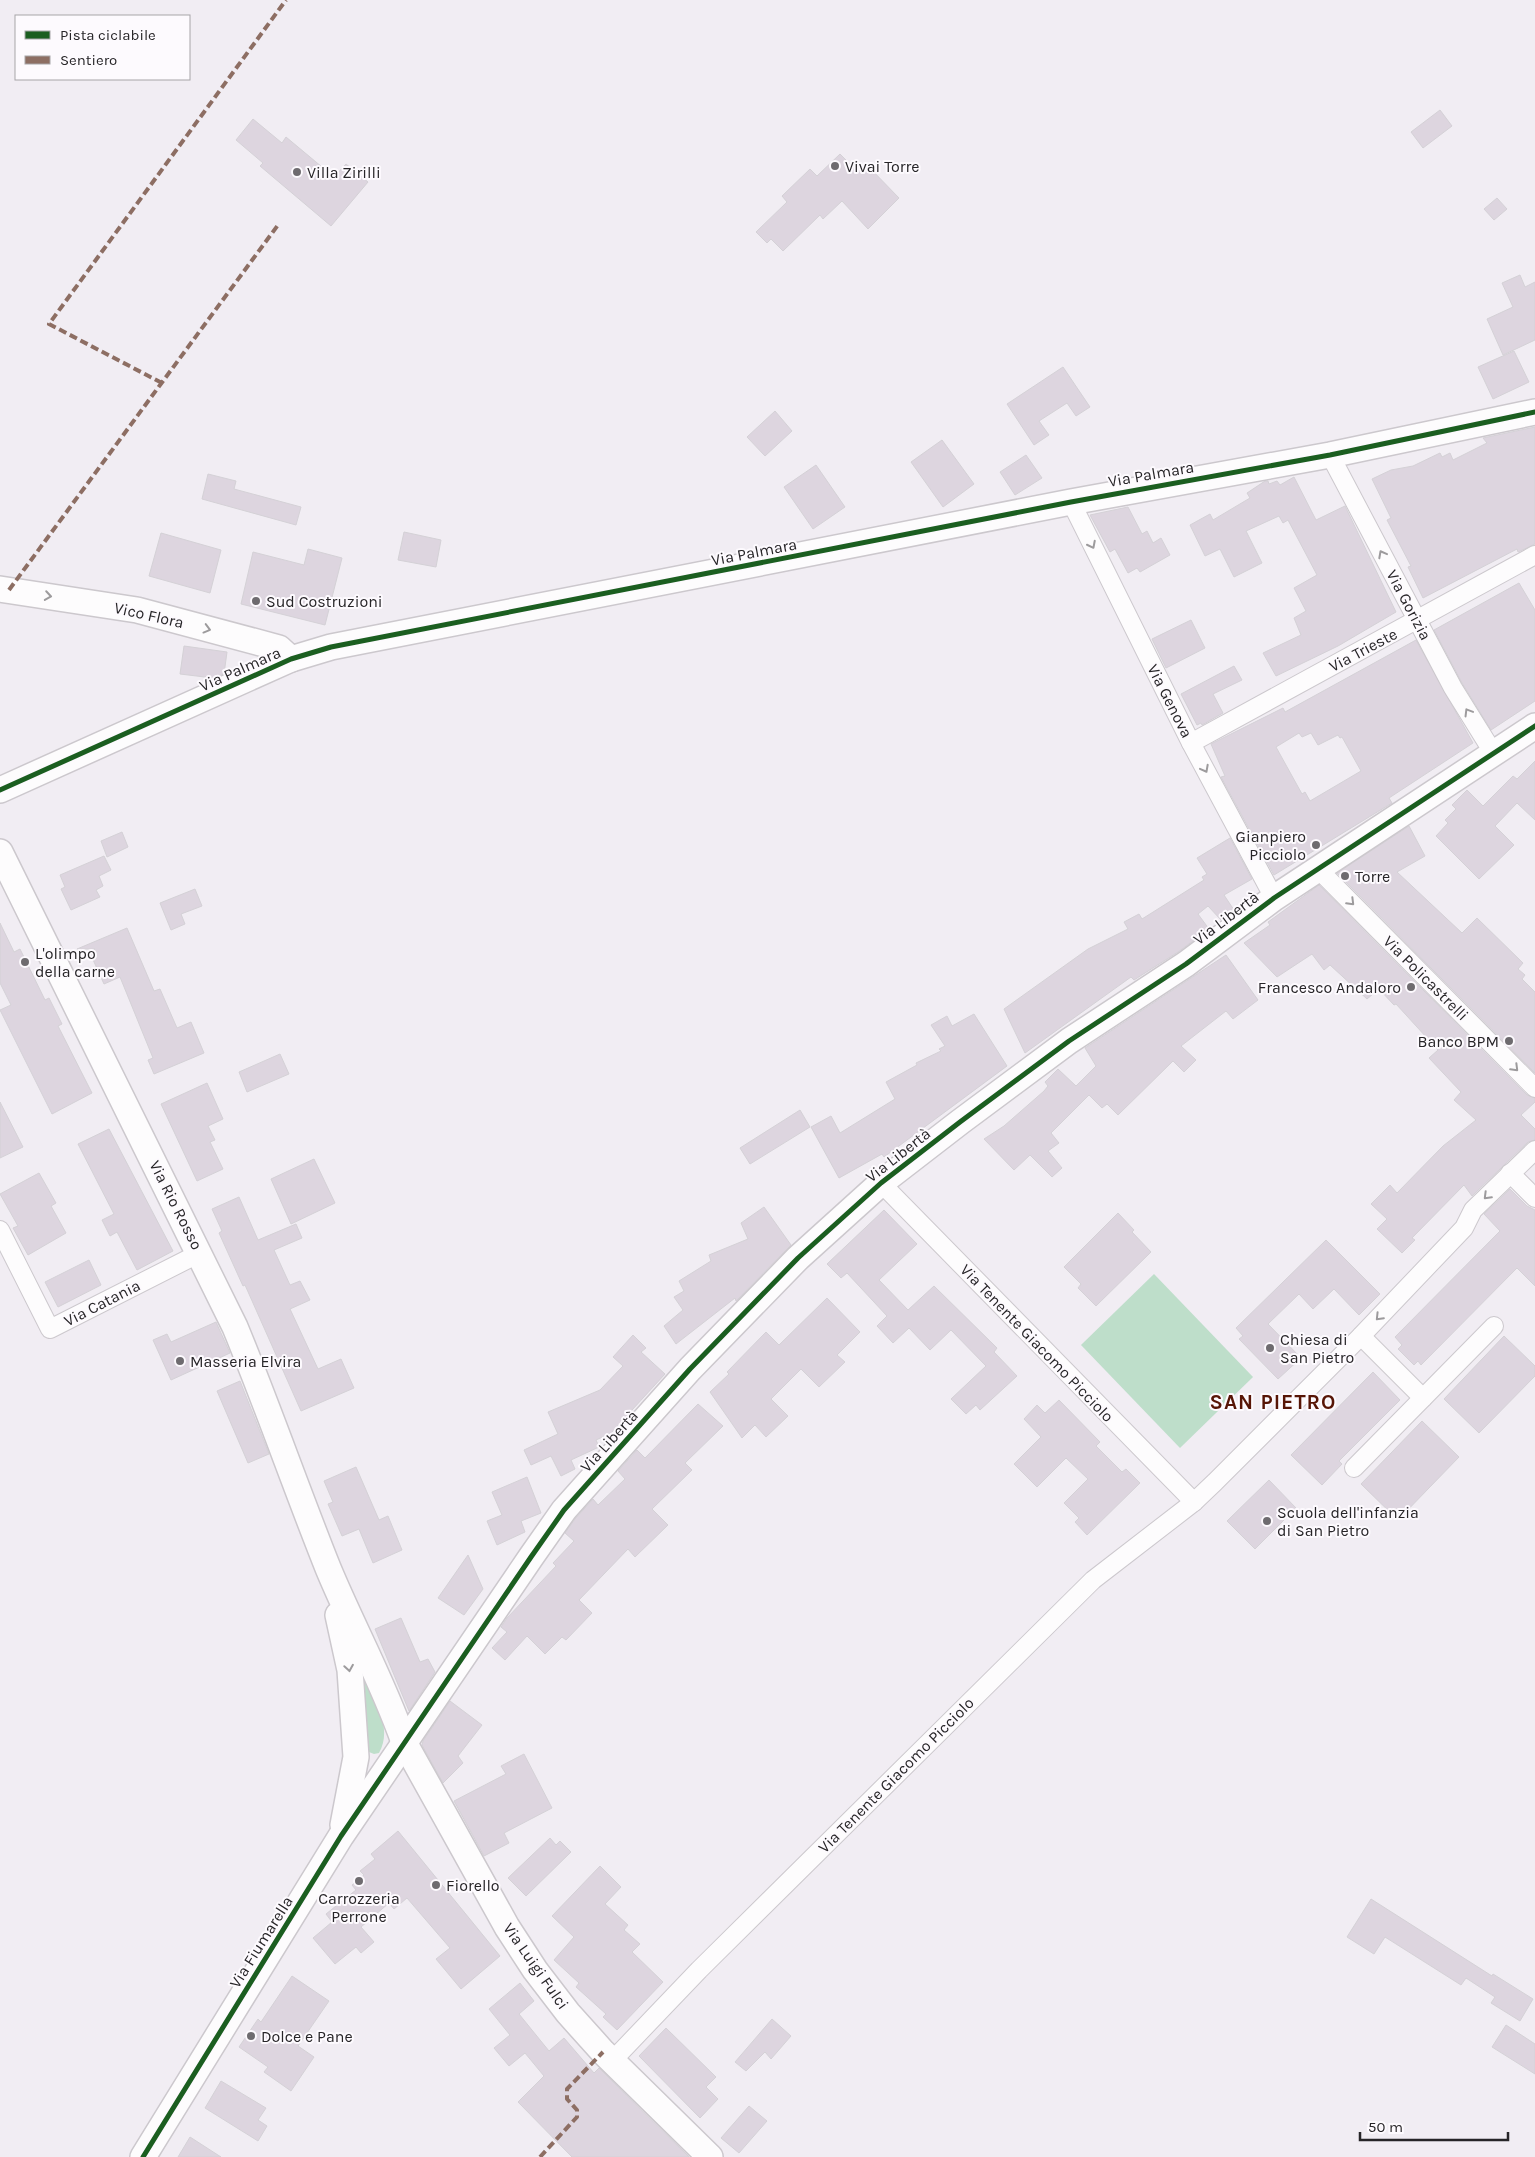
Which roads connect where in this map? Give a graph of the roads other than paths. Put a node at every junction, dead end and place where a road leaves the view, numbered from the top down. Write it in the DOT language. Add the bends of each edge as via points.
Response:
graph roads {
  1 [pos="1535,412"];
  2 [pos="1330,454"];
  3 [pos="1070,502"];
  4 [pos="1535,555"];
  5 [pos="0,589"];
  6 [pos="1417,621"];
  7 [pos="291,660"];
  8 [pos="1535,726"];
  9 [pos="1191,743"];
  10 [pos="1494,754"];
  11 [pos="0,790"];
  12 [pos="0,852"];
  13 [pos="1317,868"];
  14 [pos="1274,898"];
  15 [pos="1535,1088"];
  16 [pos="1535,1150"];
  17 [pos="1510,1173"];
  18 [pos="881,1183"];
  19 [pos="1535,1198"];
  20 [pos="0,1230"];
  21 [pos="200,1253"];
  22 [pos="1494,1326"];
  23 [pos="1361,1336"];
  24 [pos="1423,1398"];
  25 [pos="1354,1468"];
  26 [pos="1194,1502"];
  27 [pos="328,1568"];
  28 [pos="404,1742"];
  29 [pos="356,1757"];
  30 [pos="386,1769"];
  31 [pos="341,1836"];
  32 [pos="612,2061"];
  33 [pos="143,2157"];
  34 [pos="710,2157"];
  1 -- 2 [label="street, Via Palmara"];
  2 -- 3 [label="street, Via Palmara"];
  6 -- 2 [label="street, Via Gorizia, one-way"];
  3 -- 7 [label="street, Via Palmara" via="331,648"];
  3 -- 9 [label="street, Via Genova, one-way"];
  4 -- 6 [label="street, Via Trieste"];
  5 -- 7 [label="street, Vico Flora, one-way" via="137,610 279,648"];
  6 -- 9 [label="street, Via Trieste"];
  10 -- 6 [label="street, Via Gorizia, one-way"];
  7 -- 11 [label="street, Via Palmara"];
  8 -- 10 [label="street, Via Libertà"];
  9 -- 14 [label="street, Via Genova, one-way"];
  10 -- 13 [label="street, Via Libertà"];
  12 -- 21 [label="street, Via Rio Rosso"];
  13 -- 14 [label="street, Via Libertà"];
  13 -- 15 [label="street, Via Policastrelli, one-way"];
  14 -- 18 [label="street, Via Libertà" via="1186,964 1069,1041"];
  16 -- 17 [label="street, Via Tenente Giacomo Picciolo"];
  17 -- 19 [label="street"];
  17 -- 23 [label="street, Via Tenente Giacomo Picciolo, one-way" via="1473,1210 1464,1228"];
  18 -- 26 [label="street, Via Tenente Giacomo Picciolo"];
  18 -- 28 [label="street, Via Libertà" via="798,1258 697,1362 564,1510"];
  20 -- 21 [label="street, Via Catania" via="50,1329"];
  21 -- 27 [label="street, Via Rio Rosso" via="267,1403"];
  22 -- 24 [label="street"];
  23 -- 24 [label="street"];
  23 -- 26 [label="street, Via Tenente Giacomo Picciolo"];
  24 -- 25 [label="street"];
  26 -- 32 [label="street, Via Tenente Giacomo Picciolo" via="1093,1580 698,1970"];
  27 -- 28 [label="street, Via Luigi Fulci"];
  27 -- 29 [label="street, one-way" via="350,1670"];
  28 -- 30 [label="street, Via Fiumarella"];
  28 -- 32 [label="street, Via Luigi Fulci" via="507,1927 568,2013"];
  29 -- 30 [label="street" via="370,1769"];
  29 -- 31 [label="street"];
  30 -- 31 [label="street, Via Fiumarella"];
  31 -- 33 [label="street, Via Fiumarella"];
  32 -- 34 [label="street, Via Luigi Fulci"];
}
